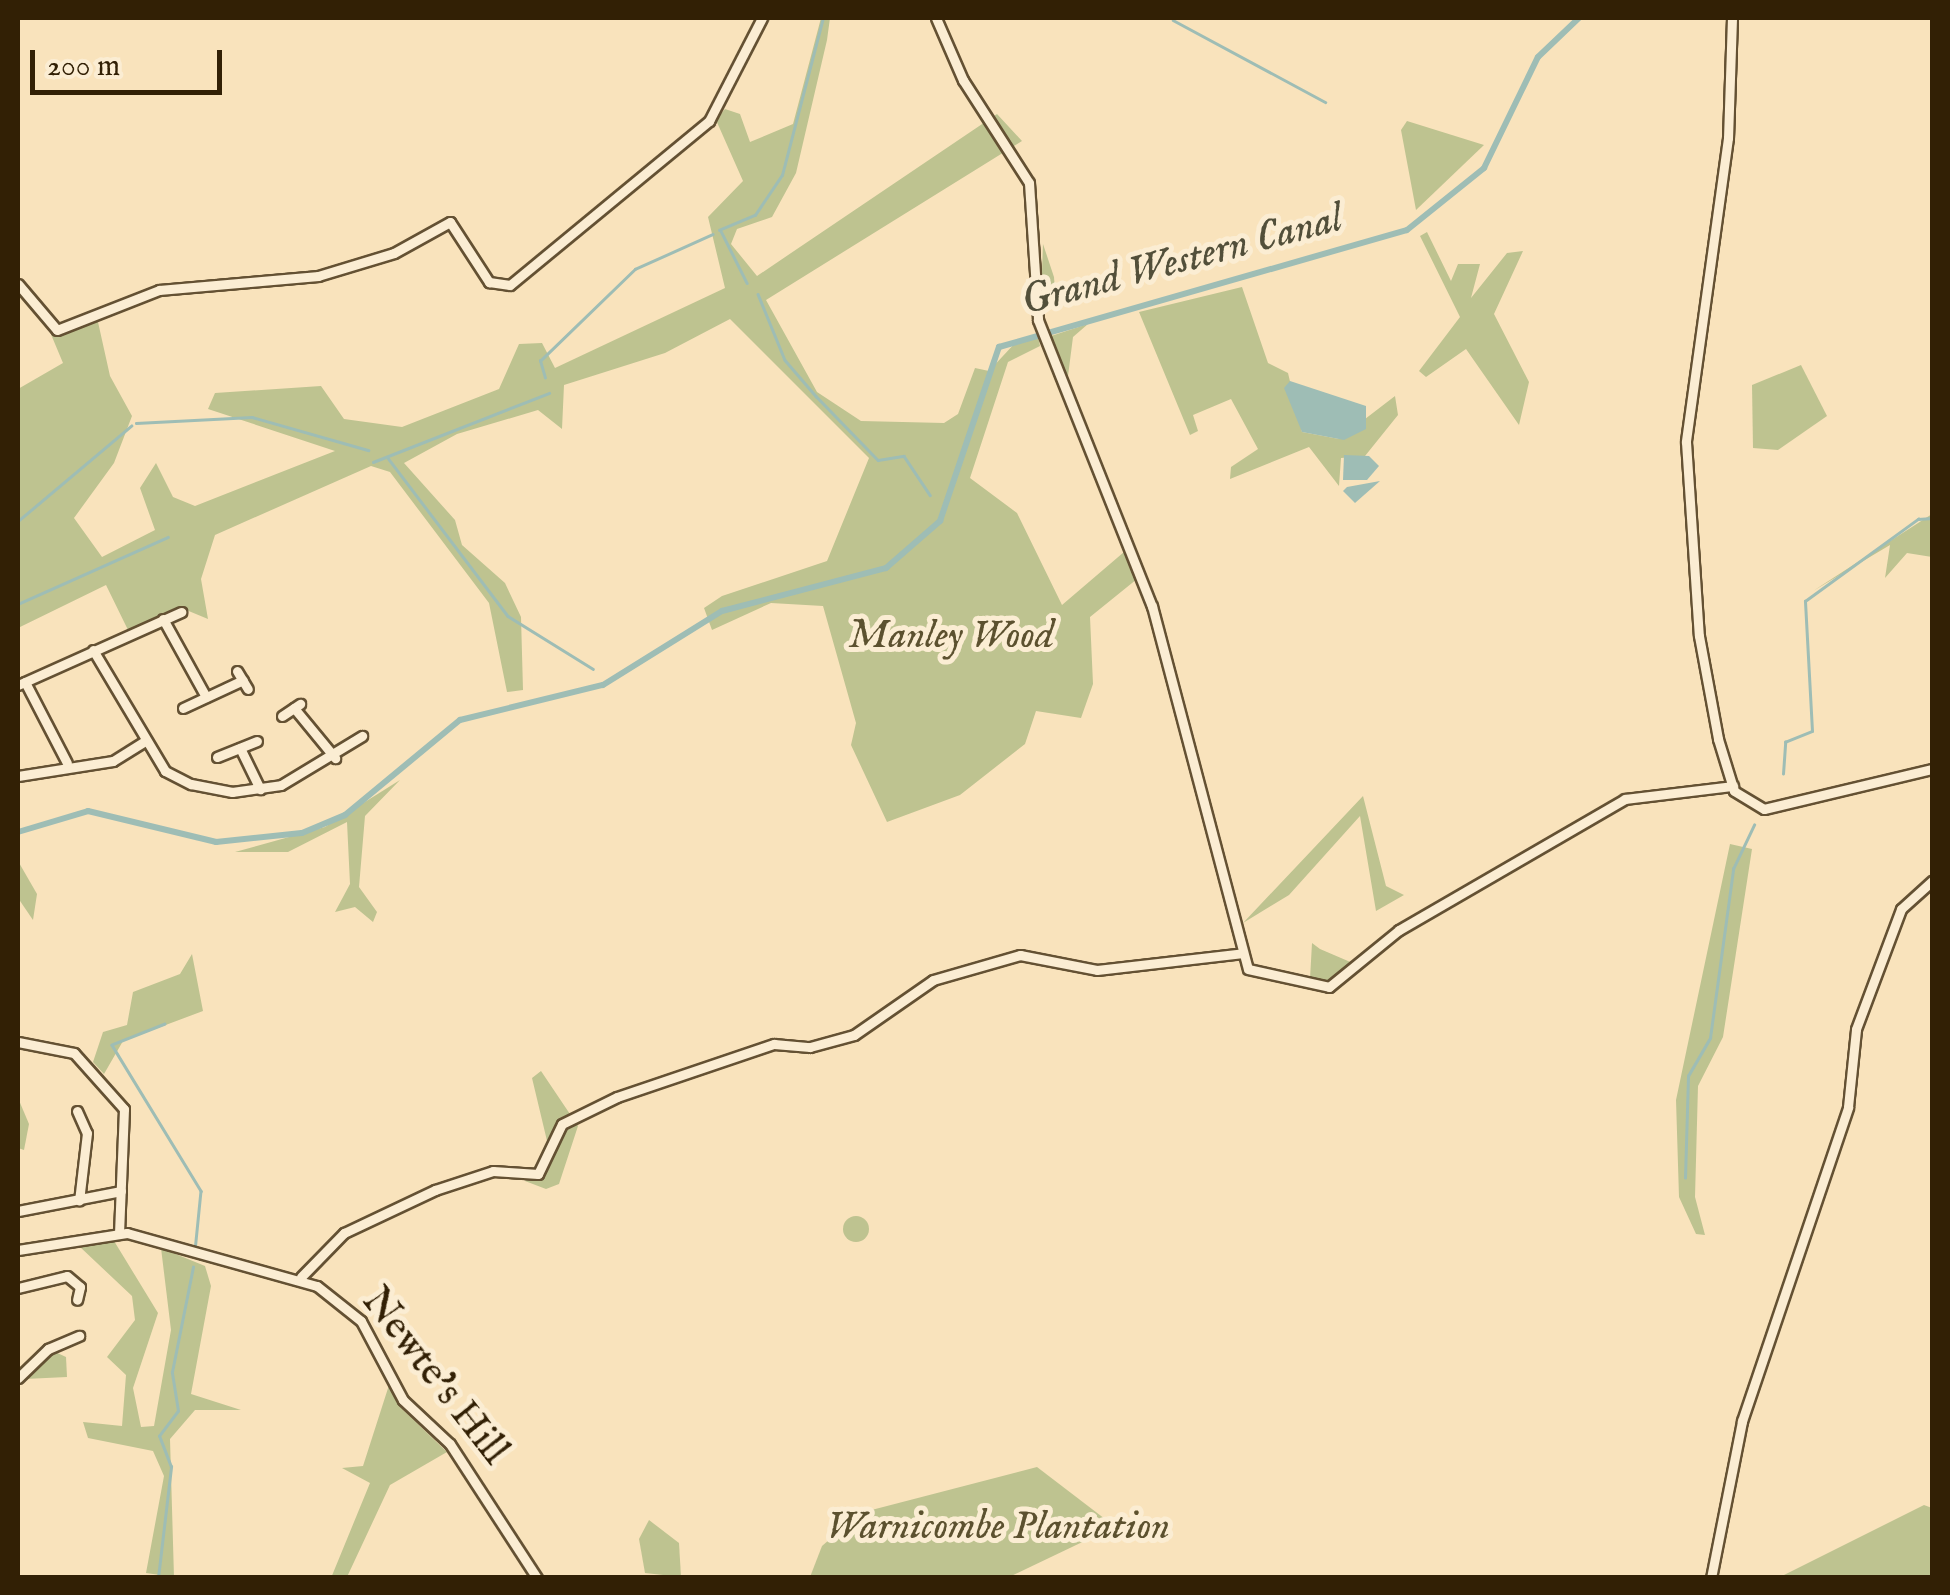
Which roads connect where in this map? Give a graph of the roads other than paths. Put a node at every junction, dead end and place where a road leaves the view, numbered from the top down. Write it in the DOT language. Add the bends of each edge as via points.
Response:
graph roads {
  1 [pos="762,18"];
  2 [pos="936,18"];
  3 [pos="1732,18"];
  4 [pos="18,284"];
  5 [pos="180,612"];
  6 [pos="163,619"];
  7 [pos="93,650"];
  8 [pos="243,680"];
  9 [pos="21,683"];
  10 [pos="206,697"];
  11 [pos="183,708"];
  12 [pos="282,716"];
  13 [pos="362,736"];
  14 [pos="145,741"];
  15 [pos="257,742"];
  16 [pos="240,748"];
  17 [pos="218,757"];
  18 [pos="335,758"];
  19 [pos="67,764"];
  20 [pos="1932,769"];
  21 [pos="18,776"];
  22 [pos="1733,786"];
  23 [pos="260,789"];
  24 [pos="1932,881"];
  25 [pos="1242,954"];
  26 [pos="18,1042"];
  27 [pos="88,1108"];
  28 [pos="120,1191"];
  29 [pos="79,1201"];
  30 [pos="18,1212"];
  31 [pos="118,1232"];
  32 [pos="18,1250"];
  33 [pos="302,1277"];
  34 [pos="18,1288"];
  35 [pos="93,1290"];
  36 [pos="79,1336"];
  37 [pos="56,1344"];
  38 [pos="62,1356"];
  39 [pos="18,1378"];
  40 [pos="537,1578"];
  41 [pos="1711,1578"];
  1 -- 4 [label="street" via="710,121 510,285 488,282 450,222 394,252 318,276 159,290 57,330"];
  2 -- 25 [label="street" via="963,80 1011,144 1036,223 1038,320 1152,606"];
  3 -- 22 [label="street" via="1728,138 1686,503 1706,679"];
  5 -- 6 [label="street"];
  6 -- 7 [label="street"];
  6 -- 10 [label="street"];
  7 -- 9 [label="street"];
  7 -- 14 [label="street"];
  8 -- 10 [label="street"];
  9 -- 19 [label="street"];
  10 -- 11 [label="street"];
  12 -- 18 [label="street" via="297,706"];
  13 -- 18 [label="street"];
  14 -- 19 [label="street" via="113,762"];
  14 -- 23 [label="street" via="178,780"];
  15 -- 16 [label="street"];
  16 -- 17 [label="street"];
  16 -- 23 [label="street"];
  18 -- 23 [label="street"];
  19 -- 21 [label="street"];
  20 -- 22 [label="street" via="1764,809"];
  22 -- 25 [label="street" via="1624,799 1399,930 1329,987 1254,974"];
  24 -- 41 [label="street" via="1901,909 1856,1029 1848,1107 1742,1420"];
  25 -- 33 [label="street" via="1097,970 1035,954 955,973 845,1039 774,1044 616,1097 562,1124 538,1174 494,1170 435,1190 331,1242"];
  26 -- 28 [label="street" via="74,1053 119,1101 126,1126"];
  27 -- 29 [label="street" via="78,1113 87,1133"];
  28 -- 29 [label="street"];
  28 -- 31 [label="street"];
  29 -- 30 [label="street"];
  31 -- 32 [label="street"];
  31 -- 33 [label="street"];
  33 -- 40 [label="street, Newte's Hill" via="361,1321 403,1400 450,1444"];
  34 -- 35 [label="street" via="62,1276 79,1296"];
  36 -- 37 [label="street"];
  37 -- 38 [label="street"];
  37 -- 39 [label="street"];
}
